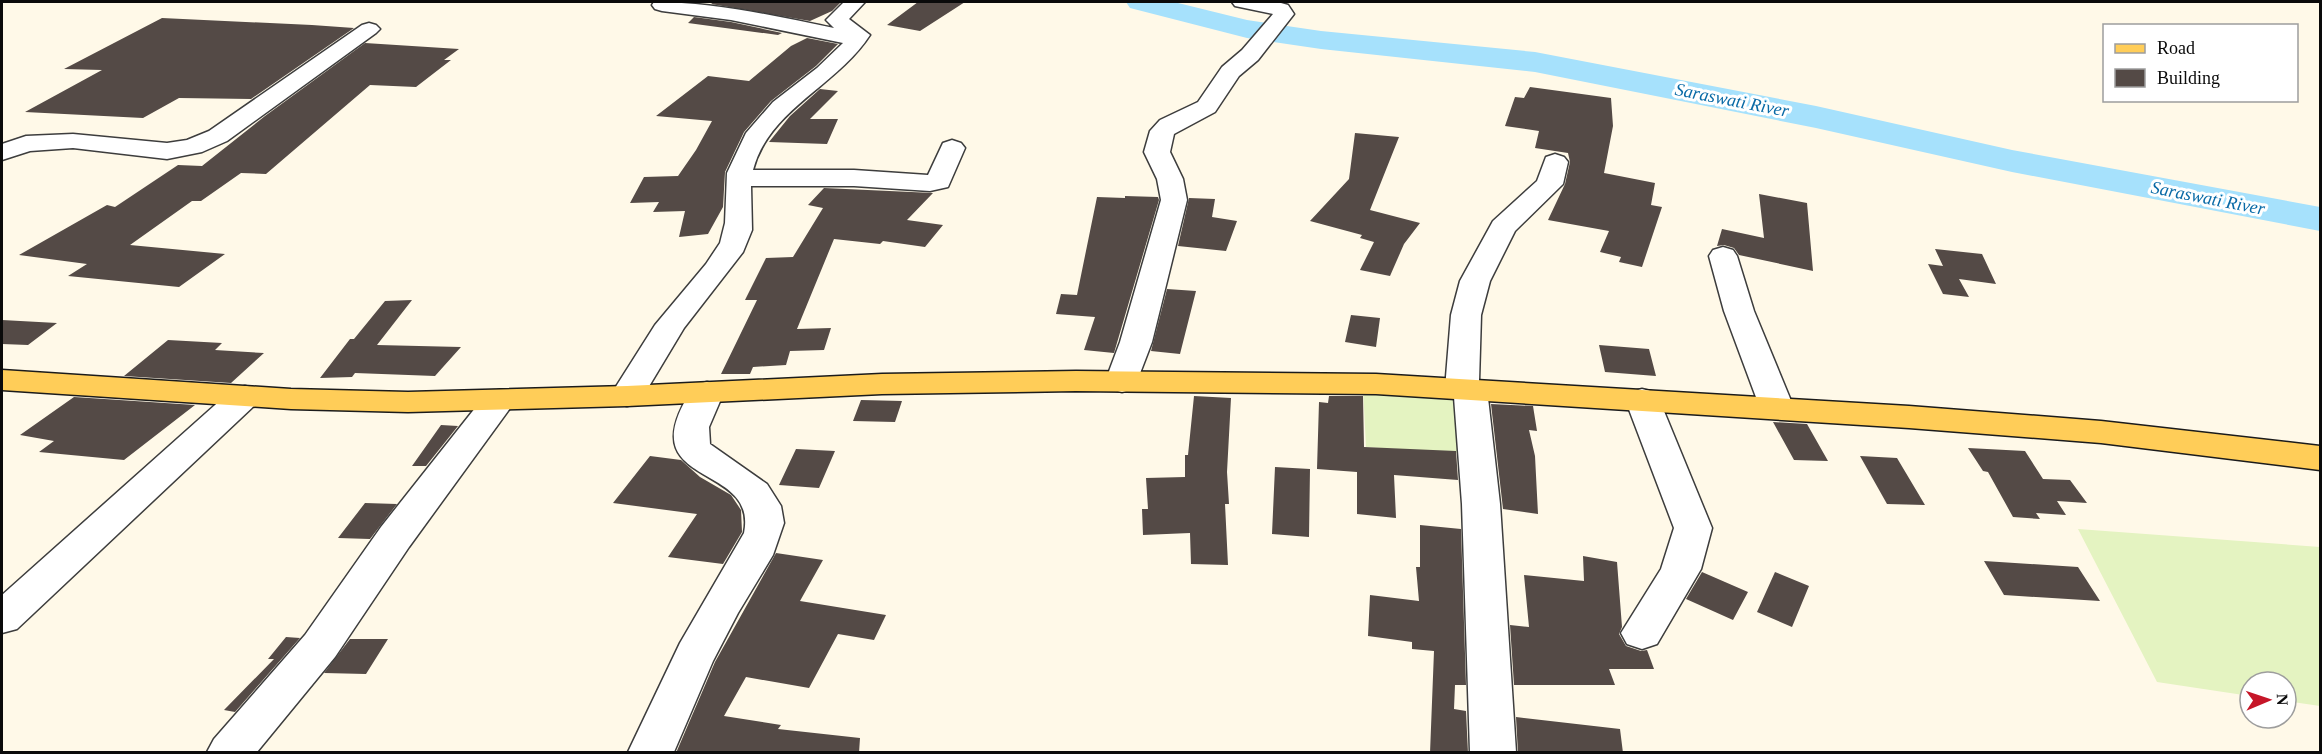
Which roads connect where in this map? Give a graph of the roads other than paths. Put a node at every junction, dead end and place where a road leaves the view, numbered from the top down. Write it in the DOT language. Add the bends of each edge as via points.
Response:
graph roads {
  1 [pos="855,2"];
  2 [pos="1242,2"];
  3 [pos="662,5"];
  4 [pos="369,29"];
  5 [pos="856,39"];
  6 [pos="952,148"];
  7 [pos="2,153"];
  8 [pos="1555,162"];
  9 [pos="739,178"];
  10 [pos="1723,256"];
  11 [pos="2,380"];
  12 [pos="1122,382"];
  13 [pos="1466,389"];
  14 [pos="707,392"];
  15 [pos="245,396"];
  16 [pos="627,396"];
  17 [pos="499,399"];
  18 [pos="1641,399"];
  19 [pos="1777,408"];
  20 [pos="2320,458"];
  21 [pos="2,618"];
  22 [pos="1642,633"];
  23 [pos="230,753"];
  24 [pos="651,753"];
  25 [pos="1493,753"];
  1 -- 5 [label="street" via="836,20 856,31"];
  2 -- 12 [label="street" via="1281,9 1284,14 1250,55 1230,72 1207,107 1162,131 1157,152 1170,179 1174,200 1137,342"];
  3 -- 5 [label="street" via="731,14"];
  4 -- 7 [label="street" via="218,136 193,147 167,150 73,141 26,144"];
  5 -- 9 [label="street" via="846,54 777,110 759,132 743,161"];
  6 -- 9 [label="street" via="939,181 930,183 854,178"];
  8 -- 13 [label="street" via="1550,184 1503,227 1475,281 1466,315"];
  9 -- 16 [label="street" via="735,241 673,322"];
  10 -- 19 [label="street"];
  11 -- 15 [label="main road"];
  12 -- 13 [label="main road" via="1376,384"];
  12 -- 14 [label="main road" via="882,384"];
  13 -- 18 [label="main road"];
  13 -- 25 [label="street" via="1481,504"];
  14 -- 16 [label="main road"];
  14 -- 24 [label="street" via="693,422 690,440 695,451 751,487 764,505 765,525 719,609"];
  15 -- 17 [label="main road" via="408,402"];
  15 -- 21 [label="street"];
  16 -- 17 [label="main road"];
  17 -- 23 [label="street" via="395,537 320,646"];
  18 -- 19 [label="main road"];
  18 -- 22 [label="street" via="1693,528 1692,546"];
  19 -- 20 [label="main road" via="2101,432"];
}
